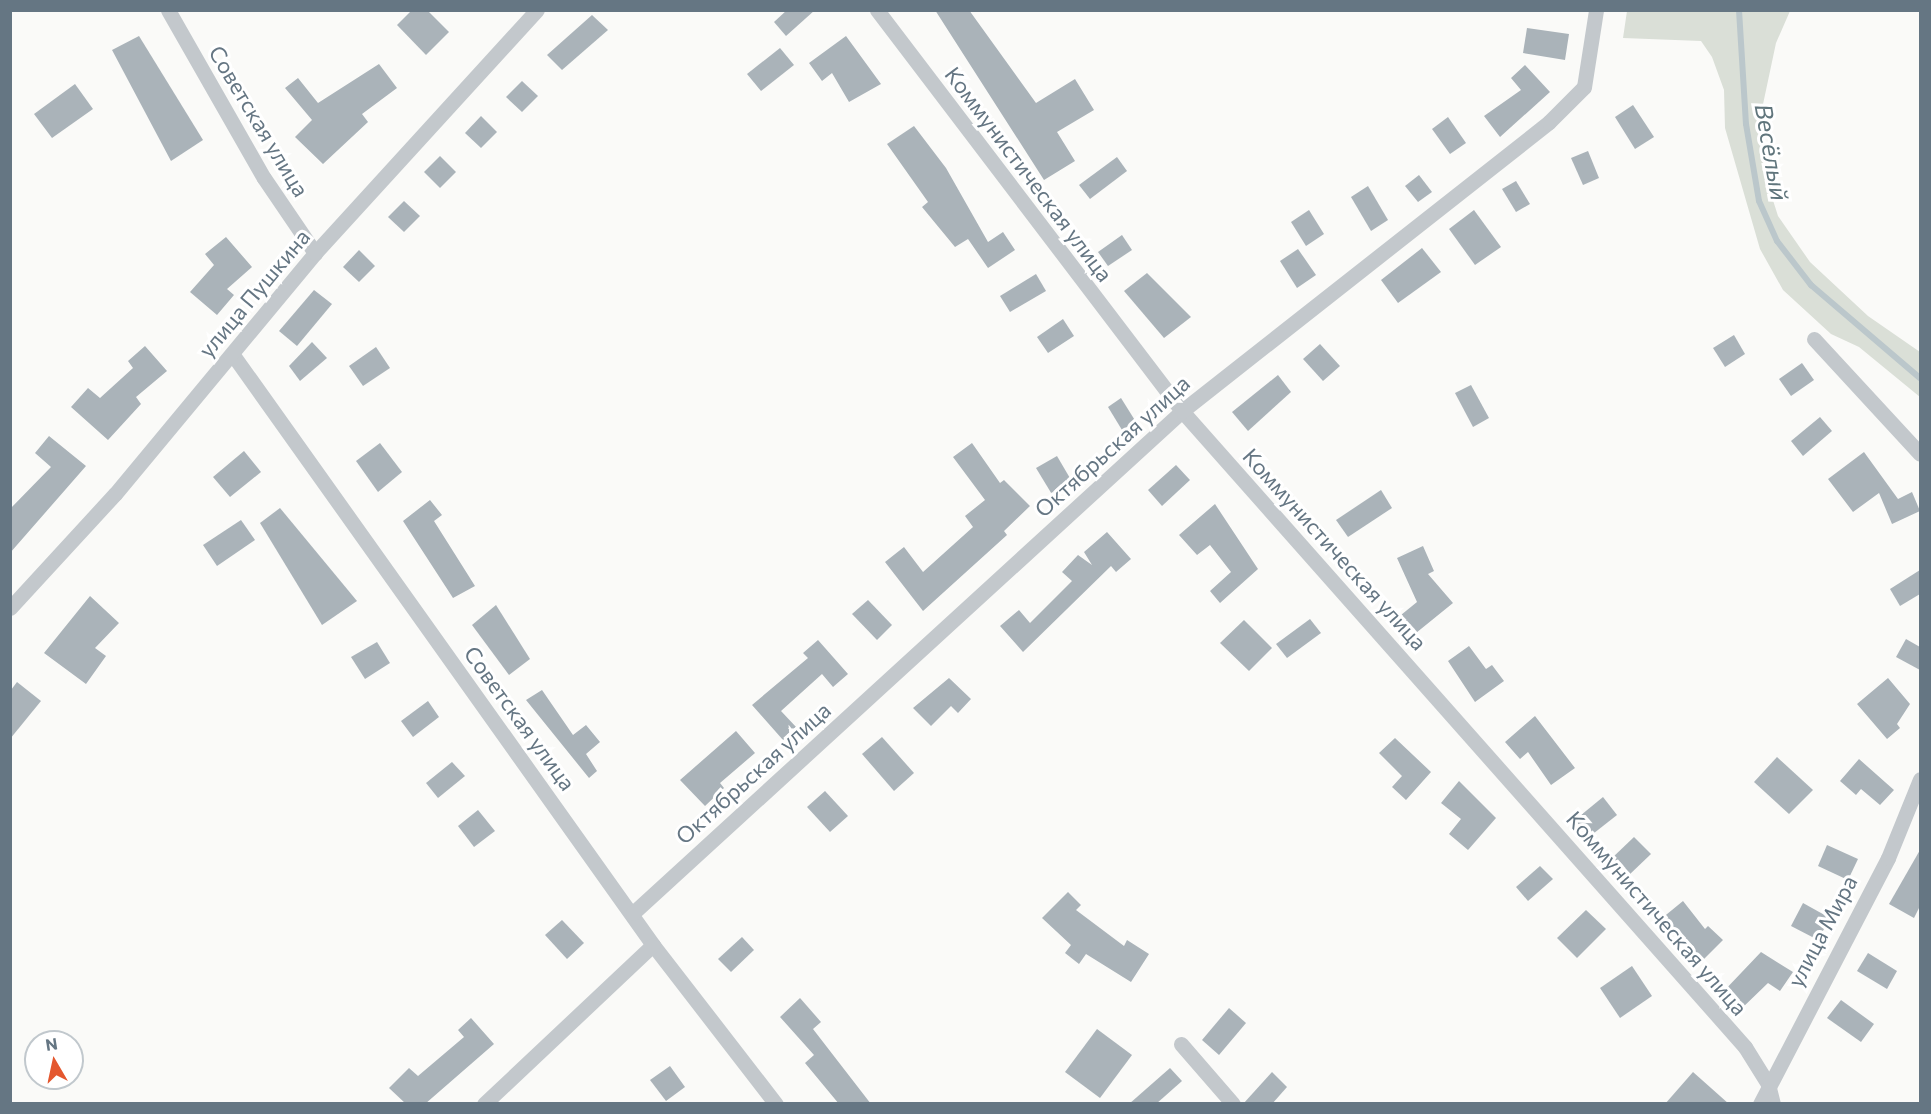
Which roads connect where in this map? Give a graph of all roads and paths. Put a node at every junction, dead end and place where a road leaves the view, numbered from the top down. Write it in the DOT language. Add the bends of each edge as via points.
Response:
graph roads {
  1 [pos="168,10"];
  2 [pos="537,10"];
  3 [pos="877,10"];
  4 [pos="1596,10"];
  5 [pos="315,253"];
  6 [pos="1814,339"];
  7 [pos="233,355"];
  8 [pos="1182,411"];
  9 [pos="1920,454"];
  10 [pos="10,608"];
  11 [pos="1920,779"];
  12 [pos="633,914"];
  13 [pos="653,945"];
  14 [pos="1181,1044"];
  15 [pos="1768,1084"];
  16 [pos="484,1104"];
  17 [pos="776,1104"];
  18 [pos="1233,1104"];
  19 [pos="1760,1104"];
  20 [pos="1773,1104"];
  1 -- 5 [label="street, Советская улица" via="264,178"];
  2 -- 5 [label="street, улица Пушкина"];
  3 -- 8 [label="street, Коммунистическая улица"];
  4 -- 8 [label="street, Октябрьская улица" via="1584,87 1549,122"];
  5 -- 7 [label="street, улица Пушкина"];
  6 -- 9 [label="street"];
  7 -- 10 [label="street, улица Пушкина"];
  7 -- 12 [label="street, Советская улица"];
  8 -- 12 [label="street, Октябрьская улица"];
  8 -- 15 [label="street, Коммунистическая улица" via="1745,1047"];
  11 -- 15 [label="street, улица Мира" via="1888,858"];
  12 -- 13 [label="street, Советская улица"];
  13 -- 16 [label="street"];
  13 -- 17 [label="street, Советская улица"];
  14 -- 18 [label="street"];
  15 -- 19 [label="street, улица Мира"];
  15 -- 20 [label="street, Коммунистическая улица"];
}
